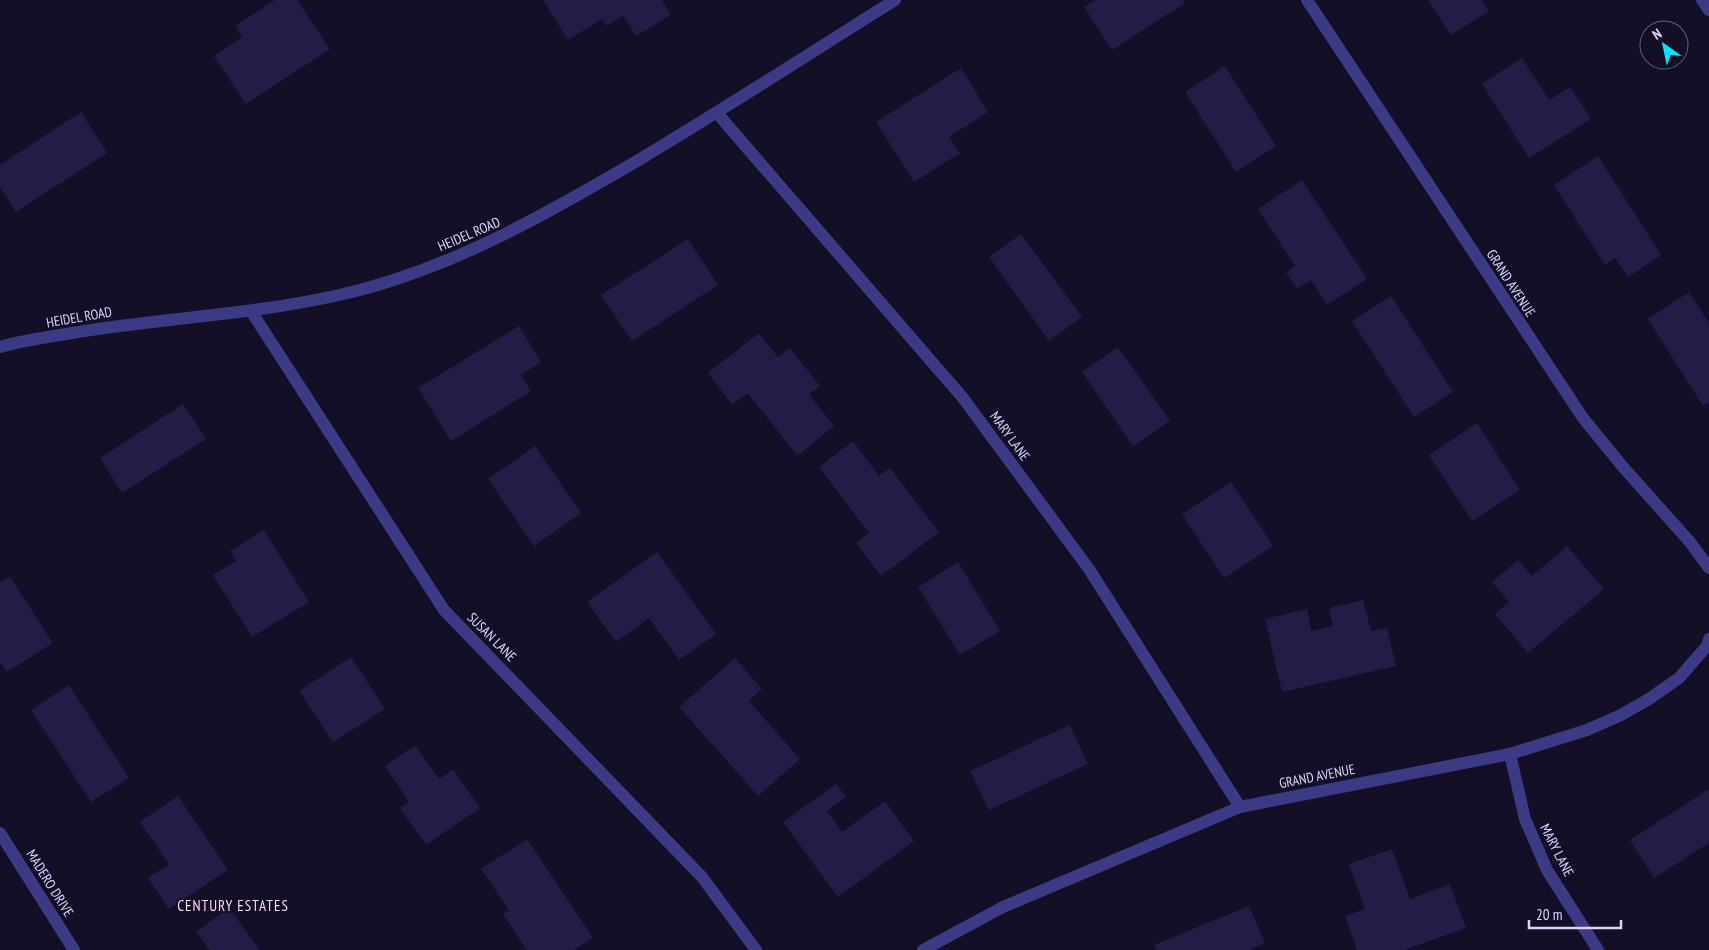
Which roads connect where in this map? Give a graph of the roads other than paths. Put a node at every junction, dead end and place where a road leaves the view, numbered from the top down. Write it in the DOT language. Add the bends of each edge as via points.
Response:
graph roads {
  1 [pos="895,0"];
  2 [pos="1307,0"];
  3 [pos="1702,0"];
  4 [pos="1709,10"];
  5 [pos="717,113"];
  6 [pos="251,311"];
  7 [pos="0,347"];
  8 [pos="1709,568"];
  9 [pos="1709,639"];
  10 [pos="1510,754"];
  11 [pos="1240,807"];
  12 [pos="2,838"];
  13 [pos="74,950"];
  14 [pos="756,950"];
  15 [pos="922,950"];
  16 [pos="1598,950"];
  1 -- 5 [label="street, HEIDEL ROAD"];
  2 -- 8 [label="street, GRAND AVENUE" via="1583,418"];
  3 -- 4 [label="street"];
  5 -- 6 [label="street, HEIDEL ROAD" via="566,203 465,253 339,295"];
  5 -- 11 [label="street, MARY LANE" via="963,398 1090,570"];
  6 -- 7 [label="street, HEIDEL ROAD" via="123,325"];
  6 -- 14 [label="street, SUSAN LANE" via="444,610 702,877"];
  9 -- 10 [label="street, GRAND AVENUE" via="1707,646 1679,678 1649,699 1587,730"];
  10 -- 11 [label="street, GRAND AVENUE"];
  10 -- 16 [label="street, MARY LANE" via="1525,819 1547,870"];
  11 -- 15 [label="street, GRAND AVENUE" via="1003,907"];
  12 -- 13 [label="street, MADERO DRIVE"];
}
